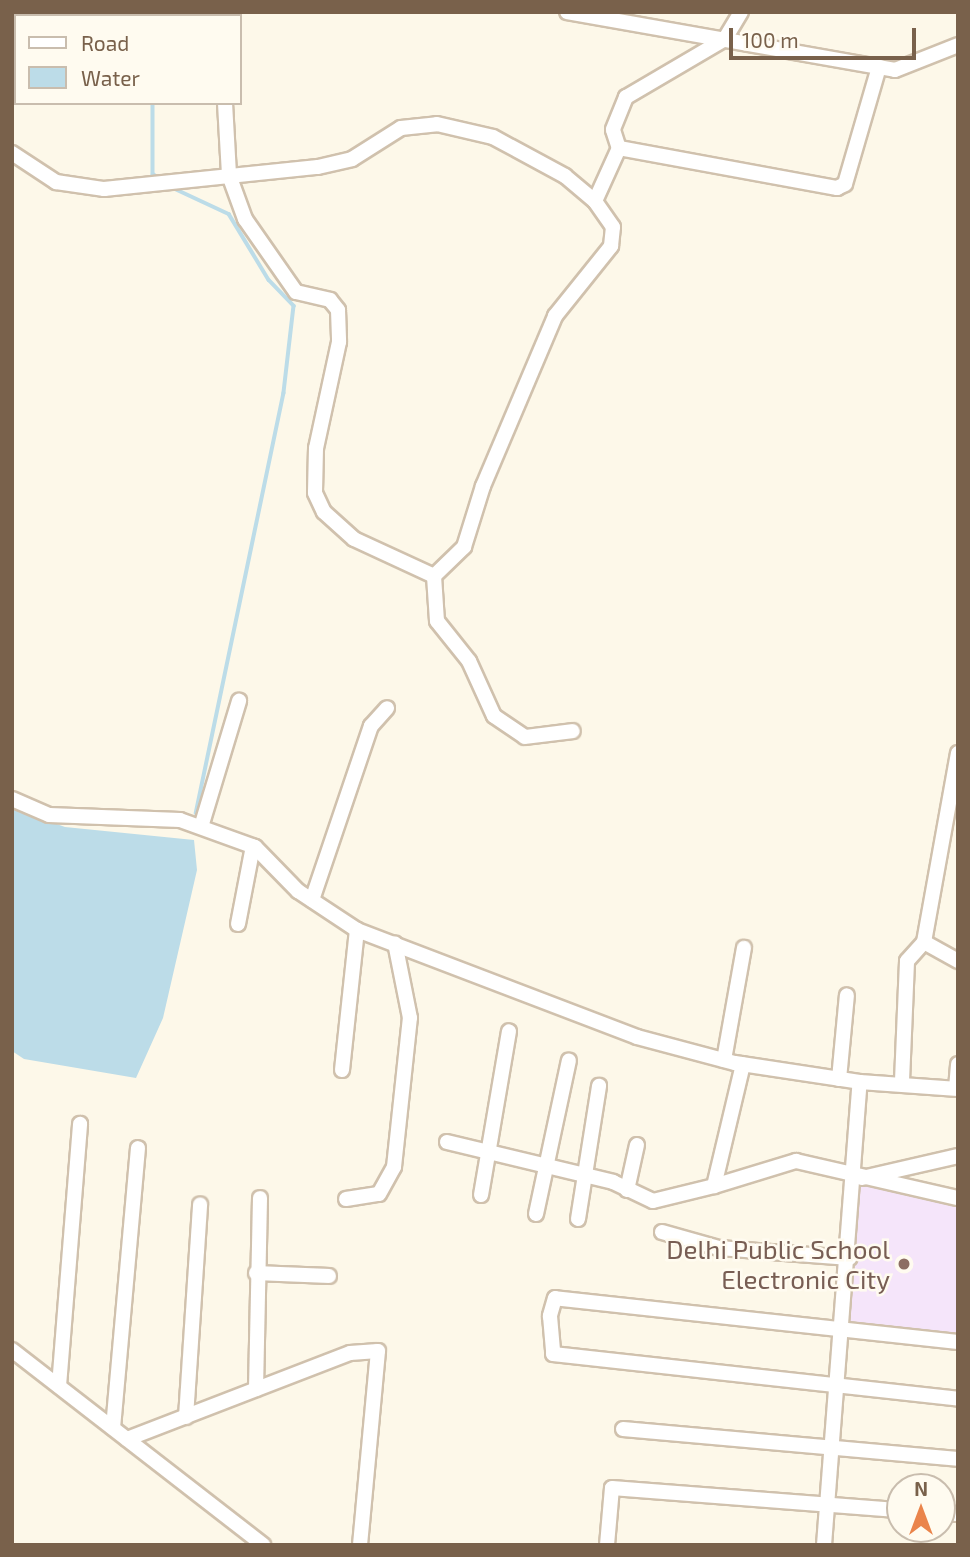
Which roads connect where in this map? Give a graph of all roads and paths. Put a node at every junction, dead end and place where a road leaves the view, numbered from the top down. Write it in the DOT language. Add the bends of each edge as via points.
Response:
graph roads {
  1 [pos="567,12"];
  2 [pos="741,12"];
  3 [pos="586,14"];
  4 [pos="643,18"];
  5 [pos="725,39"];
  6 [pos="958,45"];
  7 [pos="879,67"];
  8 [pos="225,105"];
  9 [pos="619,148"];
  10 [pos="12,153"];
  11 [pos="229,174"];
  12 [pos="595,201"];
  13 [pos="434,576"];
  14 [pos="239,701"];
  15 [pos="387,708"];
  16 [pos="573,731"];
  17 [pos="958,753"];
  18 [pos="12,799"];
  19 [pos="201,827"];
  20 [pos="253,846"];
  21 [pos="312,900"];
  22 [pos="238,924"];
  23 [pos="357,930"];
  24 [pos="924,942"];
  25 [pos="395,943"];
  26 [pos="744,948"];
  27 [pos="958,961"];
  28 [pos="847,995"];
  29 [pos="509,1031"];
  30 [pos="569,1060"];
  31 [pos="724,1060"];
  32 [pos="743,1064"];
  33 [pos="958,1064"];
  34 [pos="342,1070"];
  35 [pos="839,1079"];
  36 [pos="902,1081"];
  37 [pos="860,1082"];
  38 [pos="598,1086"];
  39 [pos="957,1088"];
  40 [pos="80,1124"];
  41 [pos="447,1142"];
  42 [pos="637,1145"];
  43 [pos="138,1148"];
  44 [pos="485,1152"];
  45 [pos="958,1156"];
  46 [pos="545,1166"];
  47 [pos="583,1174"];
  48 [pos="857,1179"];
  49 [pos="714,1186"];
  50 [pos="627,1190"];
  51 [pos="481,1195"];
  52 [pos="260,1198"];
  53 [pos="958,1198"];
  54 [pos="346,1199"];
  55 [pos="200,1203"];
  56 [pos="536,1214"];
  57 [pos="578,1219"];
  58 [pos="662,1232"];
  59 [pos="850,1258"];
  60 [pos="256,1273"];
  61 [pos="329,1276"];
  62 [pos="844,1332"];
  63 [pos="958,1342"];
  64 [pos="12,1350"];
  65 [pos="59,1386"];
  66 [pos="256,1389"];
  67 [pos="839,1390"];
  68 [pos="958,1399"];
  69 [pos="186,1417"];
  70 [pos="113,1428"];
  71 [pos="623,1429"];
  72 [pos="127,1439"];
  73 [pos="832,1448"];
  74 [pos="958,1459"];
  75 [pos="827,1504"];
  76 [pos="886,1509"];
  77 [pos="263,1545"];
  78 [pos="360,1545"];
  79 [pos="607,1545"];
  80 [pos="824,1545"];
  1 -- 3 [label="street"];
  2 -- 5 [label="street"];
  3 -- 4 [label="street"];
  4 -- 5 [label="street"];
  5 -- 7 [label="street"];
  5 -- 9 [label="street" via="626,97 613,130"];
  6 -- 7 [label="street" via="895,70"];
  7 -- 9 [label="street" via="845,184 836,188"];
  8 -- 11 [label="street"];
  9 -- 12 [label="street"];
  10 -- 11 [label="street" via="56,182 104,189"];
  11 -- 12 [label="street" via="318,167 352,159 401,128 438,124 493,137 565,176"];
  11 -- 13 [label="street" via="270,262 296,292 330,300 338,310 339,342 316,448 315,493 324,512 354,539"];
  12 -- 13 [label="street" via="613,227 611,246 555,316 483,486 464,547"];
  13 -- 16 [label="street" via="438,621 469,660 494,716 525,737"];
  14 -- 19 [label="street"];
  15 -- 21 [label="street" via="371,726"];
  17 -- 24 [label="street"];
  18 -- 19 [label="street" via="49,815 104,813"];
  19 -- 20 [label="street"];
  20 -- 21 [label="street"];
  20 -- 22 [label="street"];
  21 -- 23 [label="street"];
  23 -- 25 [label="street"];
  23 -- 34 [label="street"];
  24 -- 27 [label="street"];
  24 -- 36 [label="street" via="907,961"];
  25 -- 31 [label="street" via="559,1010"];
  25 -- 54 [label="street" via="410,1018 394,1167 379,1194"];
  26 -- 31 [label="street"];
  28 -- 35 [label="street"];
  29 -- 44 [label="street"];
  30 -- 46 [label="street"];
  31 -- 32 [label="street"];
  32 -- 35 [label="street"];
  32 -- 49 [label="street"];
  33 -- 39 [label="street"];
  35 -- 37 [label="street"];
  36 -- 37 [label="street"];
  36 -- 39 [label="street"];
  37 -- 48 [label="street"];
  38 -- 47 [label="street"];
  40 -- 65 [label="street"];
  41 -- 44 [label="street"];
  42 -- 50 [label="street"];
  43 -- 70 [label="street"];
  44 -- 46 [label="street"];
  44 -- 51 [label="street"];
  45 -- 48 [label="street"];
  46 -- 47 [label="street"];
  46 -- 56 [label="street"];
  47 -- 50 [label="street"];
  47 -- 57 [label="street"];
  48 -- 49 [label="street" via="796,1161"];
  48 -- 53 [label="street"];
  48 -- 59 [label="street"];
  49 -- 50 [label="street" via="653,1201"];
  52 -- 60 [label="street"];
  55 -- 69 [label="street"];
  58 -- 59 [label="street" via="719,1248"];
  59 -- 62 [label="street"];
  60 -- 61 [label="street"];
  60 -- 66 [label="street"];
  62 -- 63 [label="street"];
  62 -- 67 [label="street"];
  62 -- 67 [label="street" via="555,1298 550,1315 553,1354"];
  64 -- 65 [label="street"];
  65 -- 70 [label="street"];
  66 -- 69 [label="street"];
  66 -- 78 [label="street" via="350,1353 378,1350"];
  67 -- 68 [label="street"];
  67 -- 73 [label="street"];
  69 -- 72 [label="street"];
  70 -- 72 [label="street"];
  71 -- 73 [label="street"];
  72 -- 77 [label="street"];
  73 -- 74 [label="street"];
  73 -- 75 [label="street"];
  75 -- 76 [label="street"];
  75 -- 79 [label="street" via="612,1488"];
  75 -- 80 [label="street"];
}
